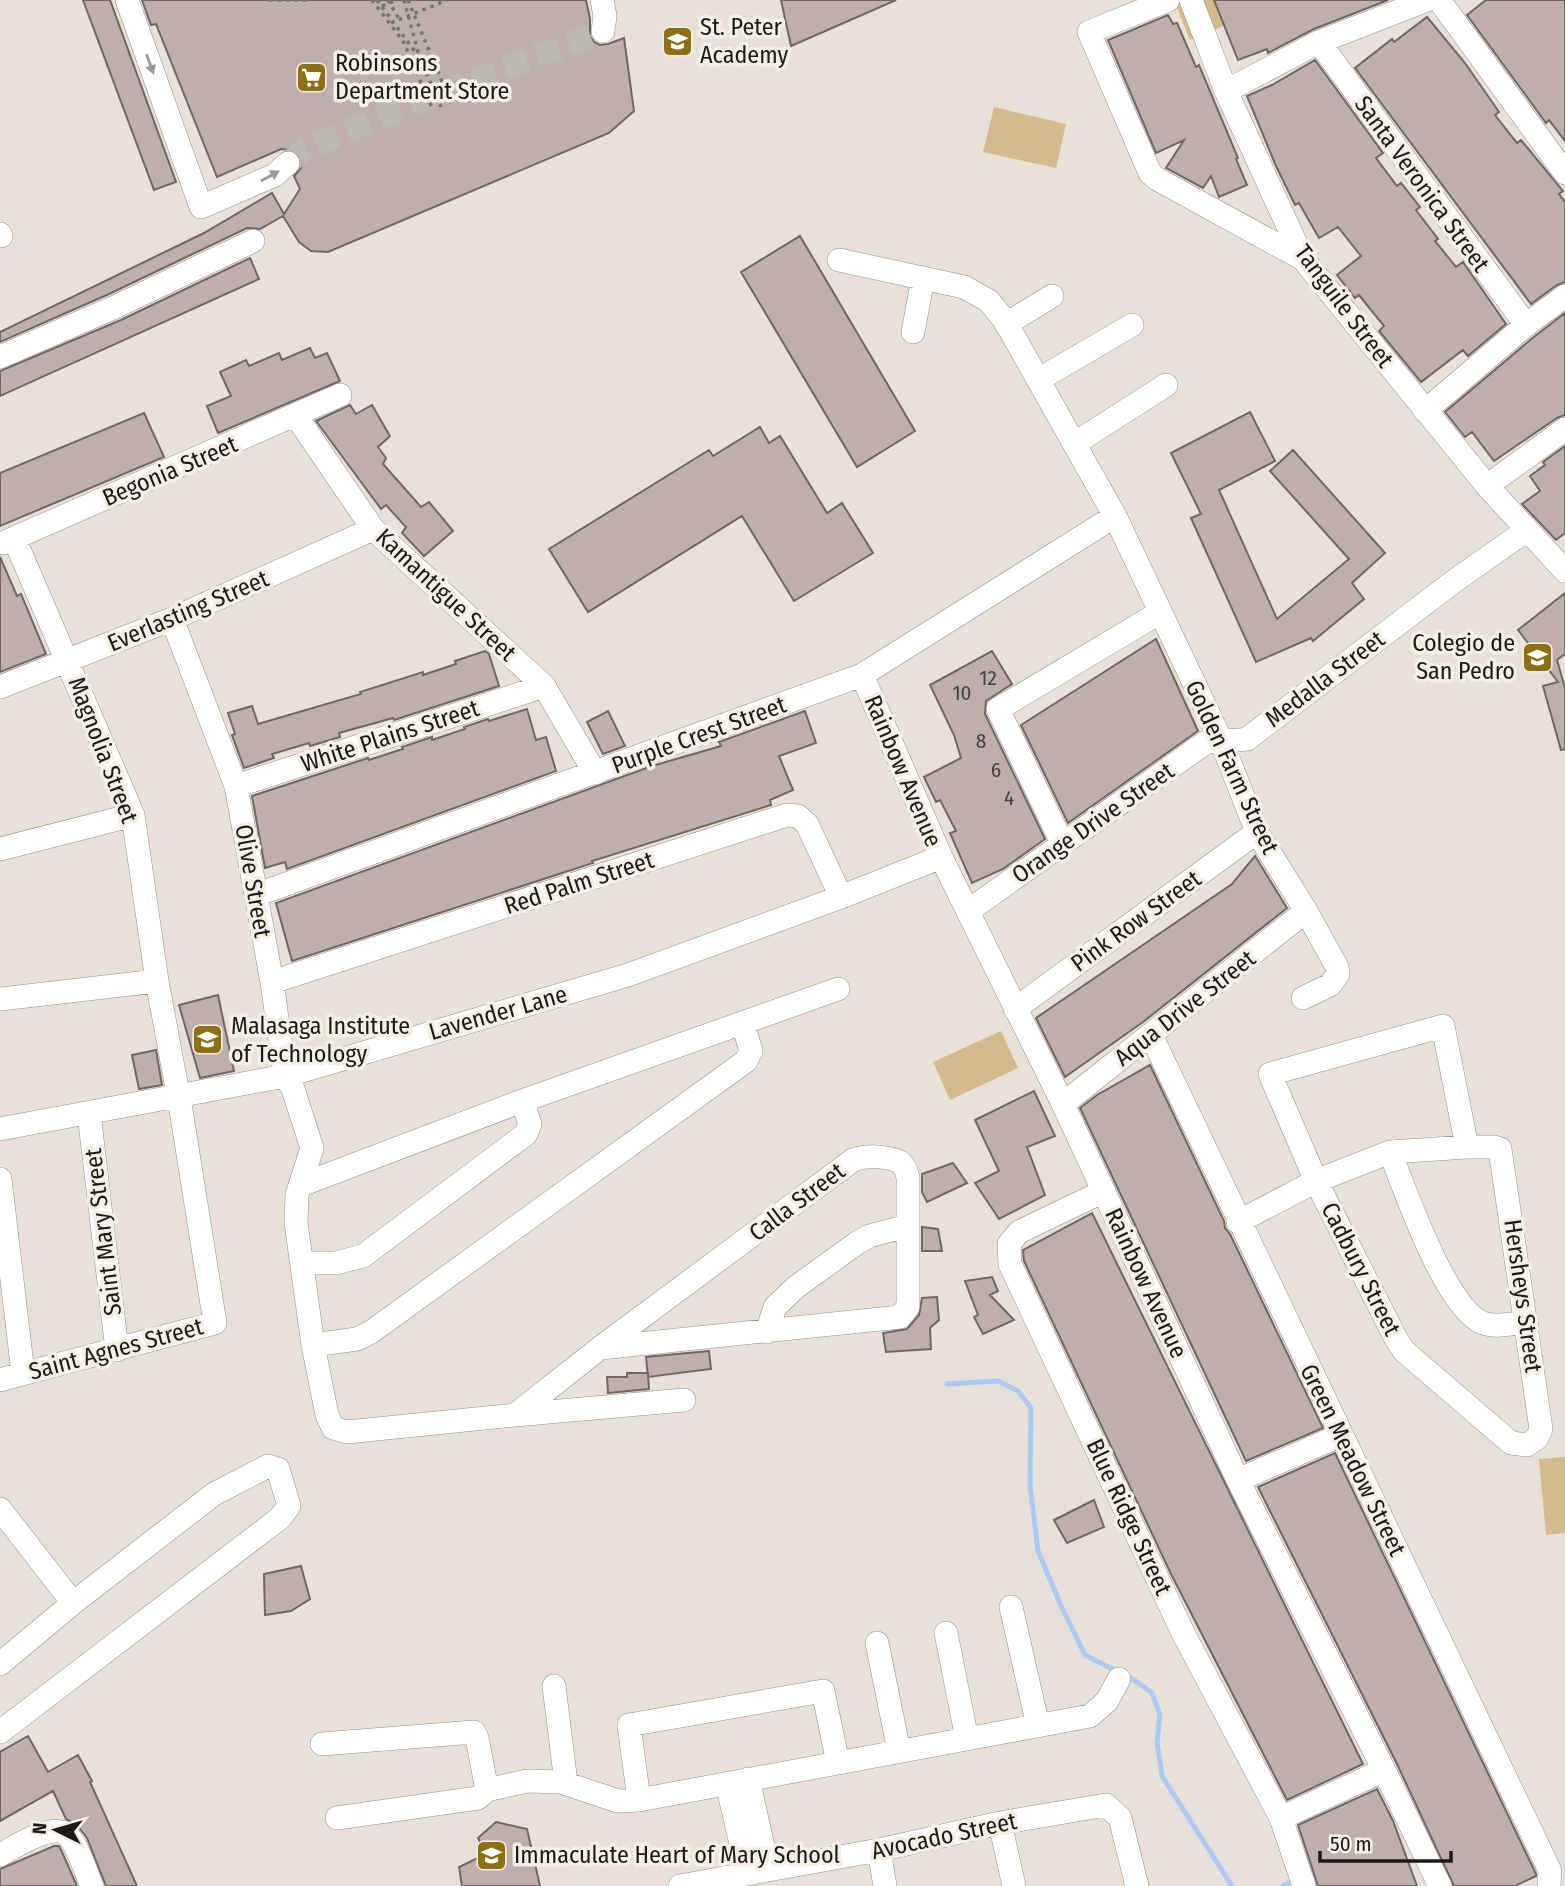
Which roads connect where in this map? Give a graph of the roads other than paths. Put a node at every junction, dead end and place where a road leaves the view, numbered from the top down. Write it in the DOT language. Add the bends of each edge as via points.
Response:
graph roads {
  1 [pos="127,0"];
  2 [pos="602,0"];
  3 [pos="1168,0"];
  4 [pos="1191,0"];
  5 [pos="1427,0"];
  6 [pos="1439,0"];
  7 [pos="603,31"];
  8 [pos="1319,42"];
  9 [pos="1226,91"];
  10 [pos="288,163"];
  11 [pos="1565,173"];
  12 [pos="253,241"];
  13 [pos="1303,259"];
  14 [pos="839,260"];
  15 [pos="923,278"];
  16 [pos="1052,296"];
  17 [pos="1565,296"];
  18 [pos="1006,324"];
  19 [pos="1526,325"];
  20 [pos="1132,326"];
  21 [pos="913,331"];
  22 [pos="0,357"];
  23 [pos="1038,380"];
  24 [pos="1166,385"];
  25 [pos="340,395"];
  26 [pos="1425,411"];
  27 [pos="296,416"];
  28 [pos="1565,429"];
  29 [pos="1074,444"];
  30 [pos="1487,486"];
  31 [pos="1115,516"];
  32 [pos="373,529"];
  33 [pos="1527,530"];
  34 [pos="7,541"];
  35 [pos="1565,571"];
  36 [pos="1159,613"];
  37 [pos="172,619"];
  38 [pos="68,662"];
  39 [pos="862,675"];
  40 [pos="0,687"];
  41 [pos="544,687"];
  42 [pos="1220,738"];
  43 [pos="595,773"];
  44 [pos="236,786"];
  45 [pos="133,815"];
  46 [pos="1257,832"];
  47 [pos="1063,845"];
  48 [pos="0,849"];
  49 [pos="941,857"];
  50 [pos="256,895"];
  51 [pos="842,897"];
  52 [pos="968,911"];
  53 [pos="1307,911"];
  54 [pos="157,981"];
  55 [pos="272,982"];
  56 [pos="838,989"];
  57 [pos="1303,998"];
  58 [pos="0,999"];
  59 [pos="1015,1009"];
  60 [pos="743,1024"];
  61 [pos="1151,1035"];
  62 [pos="285,1076"];
  63 [pos="178,1097"];
  64 [pos="522,1101"];
  65 [pos="1063,1104"];
  66 [pos="89,1114"];
  67 [pos="0,1129"];
  68 [pos="1467,1147"];
  69 [pos="1390,1152"];
  70 [pos="0,1179"];
  71 [pos="1316,1181"];
  72 [pos="301,1185"];
  73 [pos="1104,1191"];
  74 [pos="1238,1222"];
  75 [pos="907,1226"];
  76 [pos="303,1263"];
  77 [pos="1527,1322"];
  78 [pos="767,1332"];
  79 [pos="313,1345"];
  80 [pos="600,1348"];
  81 [pos="117,1350"];
  82 [pos="23,1373"];
  83 [pos="0,1380"];
  84 [pos="684,1400"];
  85 [pos="515,1415"];
  86 [pos="1341,1435"];
  87 [pos="1534,1442"];
  88 [pos="1238,1480"];
  89 [pos="0,1509"];
  90 [pos="73,1603"];
  91 [pos="1011,1607"];
  92 [pos="946,1633"];
  93 [pos="877,1643"];
  94 [pos="0,1664"];
  95 [pos="1119,1679"];
  96 [pos="554,1686"];
  97 [pos="1038,1726"];
  98 [pos="0,1732"];
  99 [pos="967,1739"];
  100 [pos="322,1744"];
  101 [pos="899,1751"];
  102 [pos="838,1763"];
  103 [pos="1384,1770"];
  104 [pos="737,1782"];
  105 [pos="566,1783"];
  106 [pos="488,1790"];
  107 [pos="639,1800"];
  108 [pos="337,1818"];
  109 [pos="1281,1818"];
  110 [pos="1000,1823"];
  111 [pos="879,1850"];
  112 [pos="0,1855"];
  113 [pos="758,1871"];
  114 [pos="92,1886"];
  115 [pos="680,1886"];
  116 [pos="885,1886"];
  117 [pos="1014,1886"];
  118 [pos="1137,1886"];
  119 [pos="1304,1886"];
  120 [pos="1440,1886"];
  121 [pos="1549,1886"];
  1 -- 10 [label="street, one-way" via="201,207 275,176"];
  2 -- 7 [label="street"];
  3 -- 13 [label="street" via="1089,33 1150,173"];
  4 -- 9 [label="street, Tanguile Street"];
  5 -- 8 [label="street"];
  6 -- 11 [label="street"];
  8 -- 9 [label="street"];
  8 -- 19 [label="street, Santa Veronica Street"];
  9 -- 13 [label="street, Tanguile Street"];
  12 -- 22 [label="street"];
  13 -- 26 [label="street, Tanguile Street"];
  14 -- 15 [label="street, Golden Farm Street"];
  15 -- 18 [label="street, Golden Farm Street" via="964,287 989,301"];
  15 -- 21 [label="street"];
  16 -- 18 [label="street"];
  17 -- 19 [label="street"];
  18 -- 23 [label="street, Golden Farm Street"];
  19 -- 26 [label="street"];
  20 -- 23 [label="street"];
  23 -- 29 [label="street, Golden Farm Street"];
  24 -- 29 [label="street"];
  25 -- 27 [label="street, Begonia Street"];
  26 -- 30 [label="street, Tanguile Street"];
  27 -- 32 [label="street, Kamantigue Street"];
  27 -- 34 [label="street, Begonia Street"];
  28 -- 30 [label="street"];
  29 -- 31 [label="street, Golden Farm Street"];
  30 -- 33 [label="street, Tanguile Street"];
  31 -- 36 [label="street, Golden Farm Street"];
  31 -- 39 [label="street, Purple Crest Street"];
  32 -- 37 [label="street, Everlasting Street"];
  32 -- 41 [label="street, Kamantigue Street"];
  33 -- 35 [label="street, Tanguile Street"];
  33 -- 42 [label="street, Medalla Street" via="1247,738"];
  34 -- 38 [label="street, Magnolia Street"];
  36 -- 42 [label="street, Golden Farm Street"];
  36 -- 47 [label="street" via="998,709"];
  37 -- 38 [label="street, Everlasting Street"];
  37 -- 44 [label="street, Olive Street"];
  38 -- 40 [label="street, Everlasting Street"];
  38 -- 45 [label="street, Magnolia Street"];
  39 -- 43 [label="street, Purple Crest Street"];
  39 -- 49 [label="street, Rainbow Avenue"];
  41 -- 43 [label="street, Kamantigue Street"];
  41 -- 44 [label="street, White Plains Street"];
  42 -- 46 [label="street, Golden Farm Street"];
  42 -- 47 [label="street, Orange Drive Street" via="1205,743"];
  43 -- 50 [label="street, Purple Crest Street"];
  44 -- 50 [label="street, Olive Street"];
  45 -- 48 [label="street"];
  45 -- 54 [label="street, Magnolia Street"];
  46 -- 53 [label="street, Golden Farm Street"];
  46 -- 59 [label="street, Pink Row Street"];
  47 -- 52 [label="street, Orange Drive Street"];
  49 -- 51 [label="street, Lavender Lane"];
  49 -- 52 [label="street, Rainbow Avenue"];
  50 -- 55 [label="street, Olive Street"];
  51 -- 55 [label="street, Red Palm Street" via="807,824 798,816 787,815"];
  51 -- 62 [label="street, Lavender Lane" via="628,975"];
  52 -- 59 [label="street, Rainbow Avenue"];
  53 -- 57 [label="street, Golden Farm Street" via="1338,974 1330,985"];
  53 -- 61 [label="street, Aqua Drive Street"];
  54 -- 58 [label="street"];
  54 -- 63 [label="street, Magnolia Street"];
  55 -- 62 [label="street, Olive Street"];
  56 -- 60 [label="street"];
  59 -- 65 [label="street, Rainbow Avenue"];
  60 -- 64 [label="street"];
  60 -- 79 [label="street" via="751,1051 746,1061 371,1332 357,1339"];
  61 -- 65 [label="street, Aqua Drive Street"];
  61 -- 74 [label="street, Green Meadow Street"];
  62 -- 63 [label="street, Lavender Lane"];
  62 -- 72 [label="street, Olive Street" via="312,1149"];
  63 -- 66 [label="street, Lavender Lane"];
  63 -- 81 [label="street, Saint Agnes Street" via="215,1323"];
  64 -- 72 [label="street"];
  64 -- 76 [label="street" via="530,1124 527,1134 416,1217 363,1256 336,1263"];
  65 -- 73 [label="street, Rainbow Avenue"];
  66 -- 67 [label="street, Lavender Lane"];
  66 -- 81 [label="street, Saint Mary Street"];
  68 -- 69 [label="street"];
  68 -- 71 [label="street, Cadbury Street" via="1443,1026 1270,1074"];
  68 -- 77 [label="street, Hersheys Street" via="1500,1149"];
  69 -- 71 [label="street"];
  69 -- 77 [label="street" via="1422,1232 1450,1288 1468,1311 1483,1323"];
  70 -- 82 [label="street"];
  71 -- 74 [label="street"];
  71 -- 87 [label="street, Cadbury Street" via="1404,1351 1511,1443"];
  72 -- 76 [label="street" via="296,1208"];
  73 -- 88 [label="street, Rainbow Avenue"];
  73 -- 109 [label="street, Blue Ridge Street" via="1019,1232 1009,1244 1010,1264 1183,1633"];
  74 -- 86 [label="street, Green Meadow Street"];
  75 -- 78 [label="street" via="869,1236 796,1287 775,1307"];
  75 -- 78 [label="street, Calla Street" via="908,1307 904,1314"];
  75 -- 80 [label="street, Calla Street" via="906,1169 899,1162 862,1157"];
  76 -- 79 [label="street"];
  77 -- 87 [label="street, Hersheys Street" via="1541,1430"];
  78 -- 80 [label="street, Calla Street"];
  79 -- 85 [label="street" via="327,1415 338,1431"];
  80 -- 85 [label="street, Calla Street"];
  81 -- 82 [label="street, Saint Agnes Street"];
  82 -- 83 [label="street, Saint Agnes Street"];
  84 -- 85 [label="street"];
  86 -- 88 [label="street"];
  86 -- 121 [label="street, Green Meadow Street" via="1550,1871"];
  88 -- 103 [label="street, Rainbow Avenue"];
  89 -- 90 [label="street"];
  90 -- 94 [label="street"];
  90 -- 98 [label="street" via="214,1494 268,1466 278,1469 289,1506 281,1518"];
  91 -- 97 [label="street"];
  92 -- 99 [label="street"];
  93 -- 101 [label="street"];
  95 -- 97 [label="street" via="1107,1702 1090,1716"];
  96 -- 105 [label="street"];
  97 -- 99 [label="street"];
  99 -- 101 [label="street"];
  100 -- 106 [label="street" via="474,1732"];
  101 -- 102 [label="street"];
  102 -- 104 [label="street"];
  102 -- 107 [label="street" via="823,1691 629,1725"];
  103 -- 109 [label="street"];
  103 -- 120 [label="street, Rainbow Avenue"];
  104 -- 107 [label="street"];
  104 -- 113 [label="street"];
  105 -- 106 [label="street" via="527,1781"];
  105 -- 107 [label="street" via="618,1801"];
  106 -- 108 [label="street" via="478,1798"];
  109 -- 119 [label="street, Blue Ridge Street"];
  110 -- 111 [label="street, Avocado Street"];
  110 -- 117 [label="street"];
  110 -- 118 [label="street, Avocado Street" via="1106,1805 1120,1818"];
  111 -- 113 [label="street, Avocado Street"];
  111 -- 116 [label="street"];
  112 -- 114 [label="street" via="44,1833 60,1831 72,1841"];
  113 -- 115 [label="street, Avocado Street"];
}
